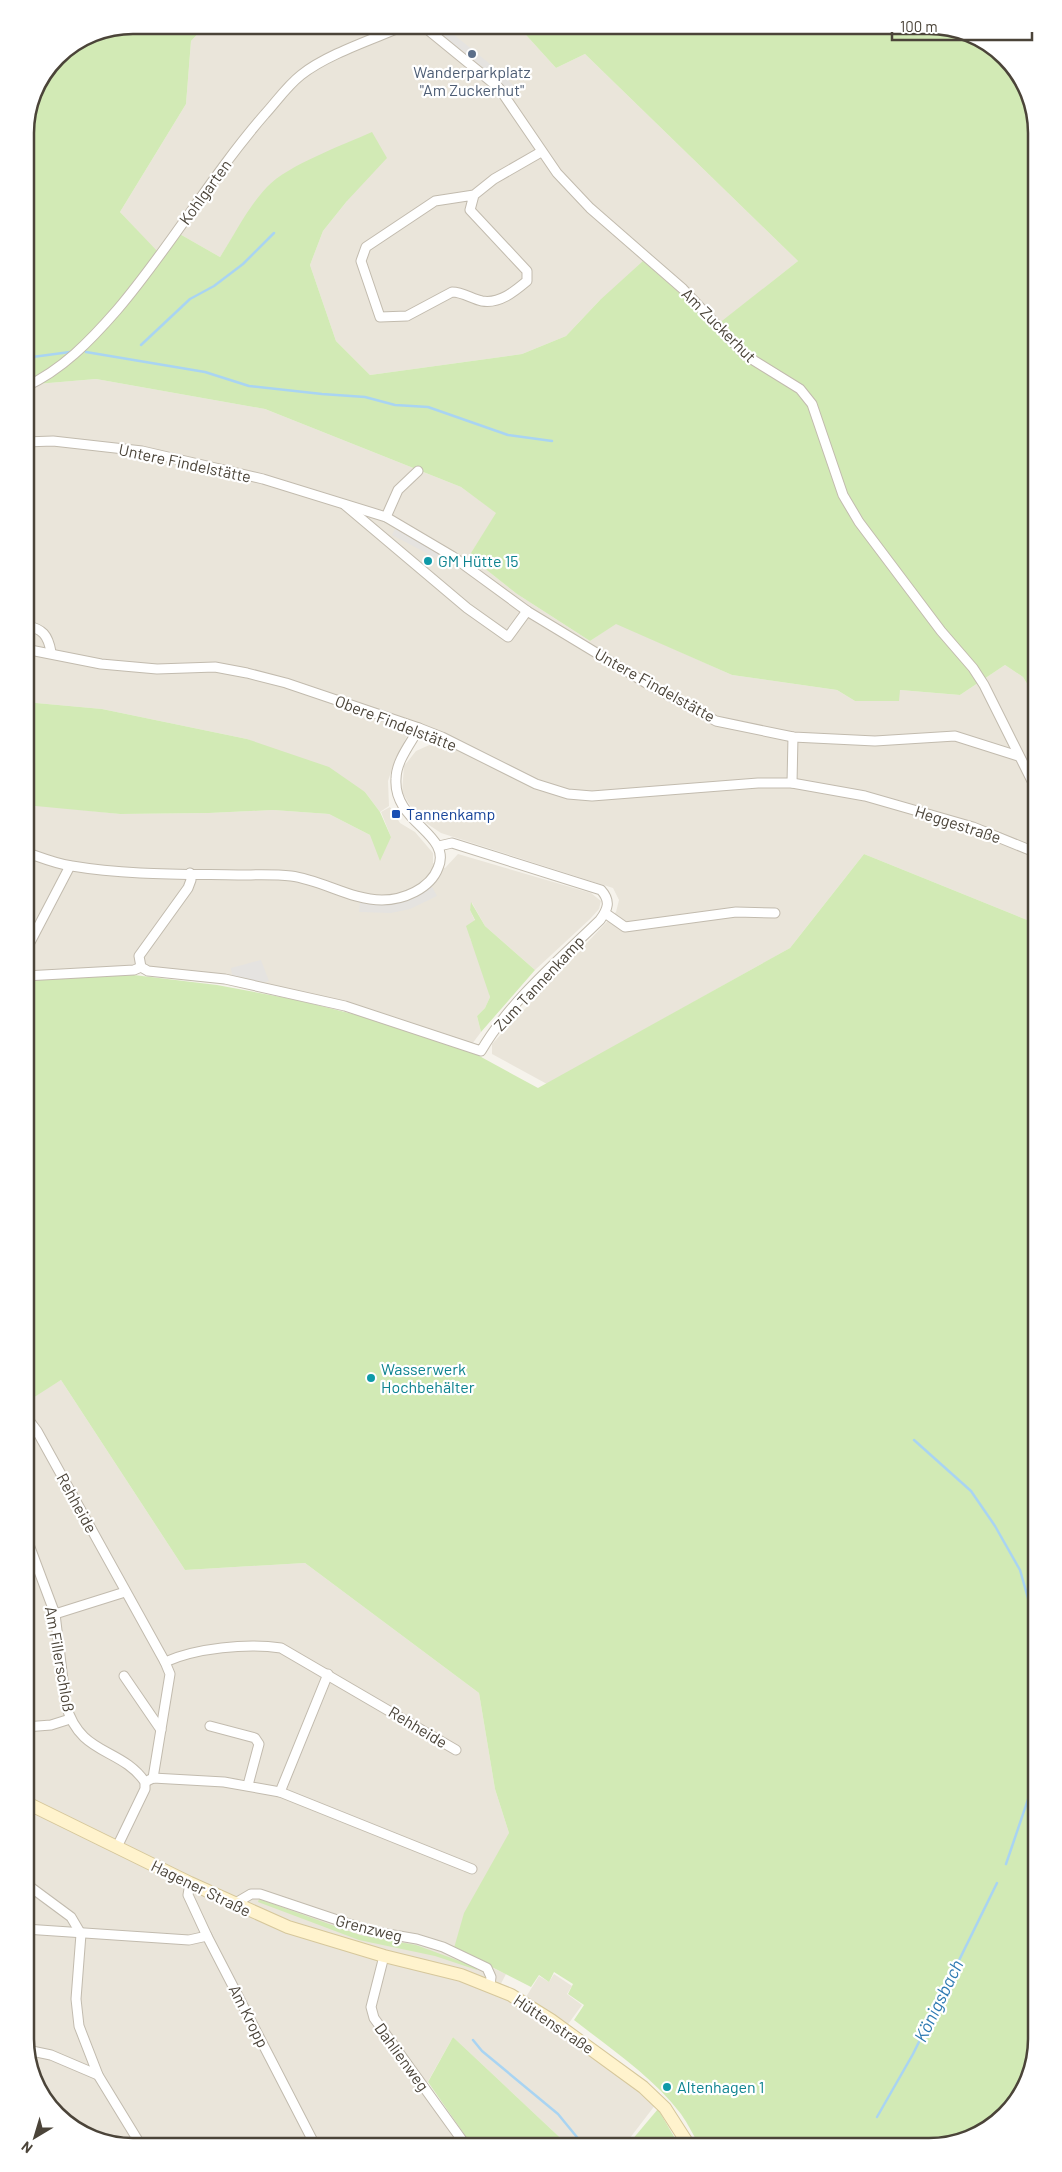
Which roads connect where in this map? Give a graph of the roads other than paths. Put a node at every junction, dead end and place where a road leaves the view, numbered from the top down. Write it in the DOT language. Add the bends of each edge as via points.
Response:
graph roads {
  1 [pos="385,34"];
  2 [pos="433,34"];
  3 [pos="541,152"];
  4 [pos="474,195"];
  5 [pos="34,383"];
  6 [pos="34,442"];
  7 [pos="418,472"];
  8 [pos="341,501"];
  9 [pos="386,517"];
  10 [pos="527,611"];
  11 [pos="34,627"];
  12 [pos="34,651"];
  13 [pos="51,652"];
  14 [pos="419,728"];
  15 [pos="793,737"];
  16 [pos="1018,756"];
  17 [pos="1028,774"];
  18 [pos="792,783"];
  19 [pos="903,807"];
  20 [pos="439,846"];
  21 [pos="1028,849"];
  22 [pos="34,855"];
  23 [pos="70,866"];
  24 [pos="190,873"];
  25 [pos="605,913"];
  26 [pos="775,913"];
  27 [pos="34,935"];
  28 [pos="141,967"];
  29 [pos="34,976"];
  30 [pos="34,1427"];
  31 [pos="34,1558"];
  32 [pos="126,1592"];
  33 [pos="55,1614"];
  34 [pos="166,1662"];
  35 [pos="328,1674"];
  36 [pos="124,1676"];
  37 [pos="70,1719"];
  38 [pos="34,1726"];
  39 [pos="210,1726"];
  40 [pos="161,1730"];
  41 [pos="456,1750"];
  42 [pos="149,1780"];
  43 [pos="248,1785"];
  44 [pos="280,1792"];
  45 [pos="34,1806"];
  46 [pos="117,1847"];
  47 [pos="472,1869"];
  48 [pos="190,1884"];
  49 [pos="34,1890"];
  50 [pos="234,1904"];
  51 [pos="34,1930"];
  52 [pos="81,1934"];
  53 [pos="207,1936"];
  54 [pos="384,1956"];
  55 [pos="490,1985"];
  56 [pos="35,2052"];
  57 [pos="98,2075"];
  58 [pos="136,2138"];
  59 [pos="311,2138"];
  60 [pos="461,2138"];
  61 [pos="684,2138"];
  1 -- 5 [label="street, Kohlgarten" via="312,66 298,77 245,137 137,286 81,349"];
  2 -- 3 [label="street, Am Zuckerhut" via="499,88"];
  3 -- 4 [label="street" via="494,179"];
  3 -- 16 [label="street, Am Zuckerhut" via="576,194 683,289 745,355 800,389 812,404 843,495 859,522 973,668"];
  4 -- 4 [label="street" via="435,201 366,247 361,261 380,317 407,316 452,292 483,301 496,300 510,295 527,281 527,271 470,210"];
  6 -- 8 [label="street, Untere Findelstätte" via="142,451"];
  7 -- 9 [label="street" via="398,490"];
  8 -- 9 [label="street, Untere Findelstätte"];
  8 -- 10 [label="street, Untere Findelstätte" via="467,608 508,637"];
  9 -- 10 [label="street, Untere Findelstätte" via="452,556"];
  10 -- 15 [label="street, Untere Findelstätte" via="716,721"];
  11 -- 13 [label="street" via="48,637"];
  12 -- 13 [label="street, Obere Findelstätte"];
  13 -- 14 [label="street, Obere Findelstätte" via="110,664 157,669 215,668 247,673"];
  14 -- 18 [label="street, Obere Findelstätte" via="536,784 568,794 592,796 758,782"];
  14 -- 20 [label="street" via="400,762 396,795 403,809"];
  15 -- 16 [label="street, Untere Findelstätte" via="875,741 955,736"];
  15 -- 18 [label="street"];
  16 -- 17 [label="street, Am Zuckerhut"];
  18 -- 19 [label="street, Obere Findelstätte" via="865,796"];
  19 -- 21 [label="street, Heggestraße" via="973,826"];
  20 -- 24 [label="street" via="438,868 430,880 417,891 400,898 368,898 291,876"];
  20 -- 25 [label="street" via="452,843 601,890 607,897"];
  22 -- 23 [label="street"];
  23 -- 24 [label="street"];
  23 -- 27 [label="street"];
  24 -- 28 [label="street" via="188,888 139,956"];
  25 -- 26 [label="street" via="625,927 736,912"];
  25 -- 28 [label="street, Zum Tannenkamp" via="528,990 481,1051 345,1006 225,979 148,971"];
  28 -- 29 [label="street, Zum Tannenkamp"];
  30 -- 32 [label="street, Rehheide"];
  31 -- 33 [label="street, Am Fillerschloß"];
  32 -- 33 [label="street"];
  32 -- 34 [label="street, Rehheide"];
  33 -- 37 [label="street, Am Fillerschloß"];
  34 -- 35 [label="street, Rehheide" via="194,1652 266,1646 281,1648"];
  34 -- 40 [label="street, Rehheide" via="170,1674"];
  35 -- 41 [label="street, Rehheide"];
  35 -- 44 [label="street"];
  36 -- 40 [label="street"];
  37 -- 38 [label="street"];
  37 -- 42 [label="street, Am Fillerschloß" via="93,1746"];
  39 -- 43 [label="street" via="255,1738 259,1744"];
  40 -- 42 [label="street, Rehheide"];
  42 -- 43 [label="street"];
  42 -- 46 [label="street"];
  43 -- 44 [label="street"];
  44 -- 47 [label="street"];
  45 -- 46 [label="main road, Hagener Straße"];
  46 -- 48 [label="main road, Hagener Straße"];
  48 -- 50 [label="main road, Hagener Straße"];
  48 -- 53 [label="street, Am Kropp" via="188,1895"];
  49 -- 52 [label="street" via="71,1917"];
  50 -- 54 [label="main road, Hagener Straße" via="313,1936"];
  50 -- 55 [label="street, Grenzweg" via="252,1894 260,1894 370,1932 444,1947 487,1968"];
  51 -- 52 [label="street"];
  52 -- 53 [label="street" via="189,1940"];
  52 -- 57 [label="street" via="76,1999 79,2026"];
  53 -- 59 [label="street, Am Kropp"];
  54 -- 55 [label="main road, Hüttenstraße"];
  54 -- 60 [label="street, Dahlienweg" via="371,2008 374,2018"];
  55 -- 61 [label="main road, Hüttenstraße" via="538,2011 633,2078 665,2108"];
  56 -- 57 [label="street"];
  57 -- 58 [label="street"];
}
